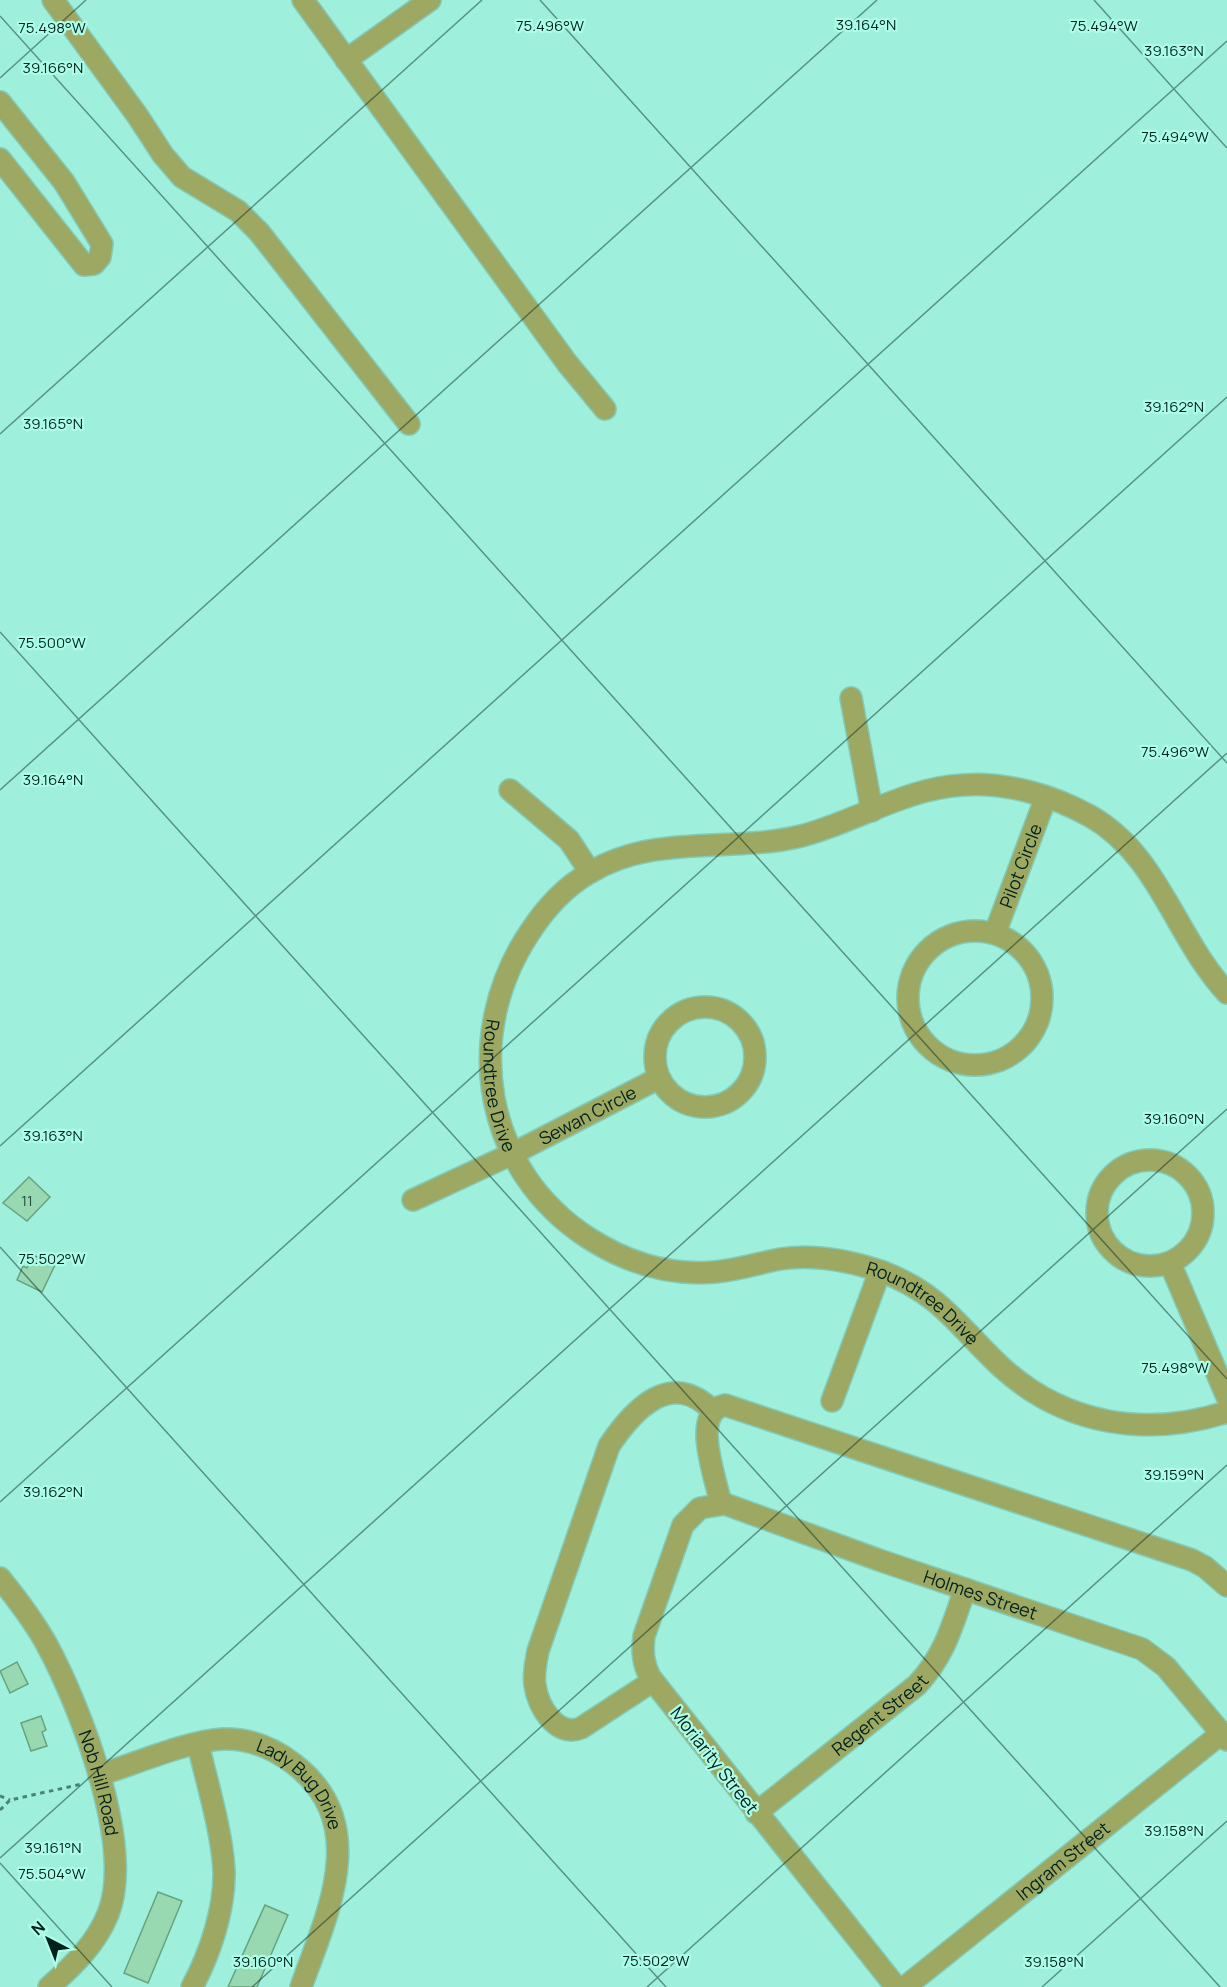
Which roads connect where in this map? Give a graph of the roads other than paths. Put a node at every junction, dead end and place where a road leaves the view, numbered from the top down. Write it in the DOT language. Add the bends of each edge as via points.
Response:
graph roads {
  1 [pos="53,0"];
  2 [pos="303,0"];
  3 [pos="430,0"];
  4 [pos="346,60"];
  5 [pos="0,102"];
  6 [pos="0,159"];
  7 [pos="605,409"];
  8 [pos="409,424"];
  9 [pos="851,698"];
  10 [pos="510,790"];
  11 [pos="1046,797"];
  12 [pos="872,811"];
  13 [pos="591,872"];
  14 [pos="995,933"];
  15 [pos="1227,993"];
  16 [pos="659,1078"];
  17 [pos="514,1153"];
  18 [pos="413,1200"];
  19 [pos="1170,1263"];
  20 [pos="880,1271"];
  21 [pos="1227,1397"];
  22 [pos="832,1401"];
  23 [pos="713,1411"];
  24 [pos="1227,1412"];
  25 [pos="710,1506"];
  26 [pos="0,1578"];
  27 [pos="1227,1586"];
  28 [pos="965,1589"];
  29 [pos="653,1681"];
  30 [pos="1224,1736"];
  31 [pos="198,1744"];
  32 [pos="92,1779"];
  33 [pos="756,1814"];
  34 [pos="49,1987"];
  35 [pos="192,1987"];
  36 [pos="301,1987"];
  37 [pos="896,1987"];
  38 [pos="905,1987"];
  1 -- 8 [label="street" via="163,155 182,177 238,211 259,232"];
  2 -- 4 [label="street"];
  3 -- 4 [label="street"];
  4 -- 7 [label="street" via="567,363"];
  5 -- 6 [label="street" via="64,182 102,244 94,264 84,265"];
  9 -- 12 [label="street"];
  10 -- 13 [label="street" via="569,840"];
  11 -- 12 [label="street, Roundtree Drive" via="1008,787 963,784 927,790"];
  11 -- 14 [label="street, Pilot Circle"];
  11 -- 15 [label="street, Roundtree Drive" via="1088,815 1132,851 1158,885 1201,960"];
  12 -- 13 [label="street, Roundtree Drive" via="802,836 755,843 659,848"];
  13 -- 17 [label="street, Roundtree Drive" via="571,885 539,919 512,963 495,1008 489,1075 497,1113"];
  14 -- 14 [label="street" via="973,930 950,935 931,946 916,964 908,985 907,1008 914,1030 928,1047 947,1060 968,1066 990,1064 1010,1056 1027,1041 1038,1022 1040,979 1030,959 1015,943"];
  16 -- 16 [label="street" via="681,1102 697,1107 730,1102 752,1077 755,1052 747,1029 736,1016 704,1006 673,1017 659,1038 654,1062"];
  16 -- 17 [label="street, Sewan Circle"];
  17 -- 18 [label="street, Sewan Circle"];
  17 -- 20 [label="street, Roundtree Drive" via="534,1188 573,1227 607,1249 657,1269 714,1272 797,1257 834,1260"];
  19 -- 19 [label="street" via="1197,1239 1203,1223 1200,1196 1187,1173 1172,1164 1136,1161 1121,1169 1104,1188 1097,1213 1100,1230 1120,1257 1136,1264"];
  19 -- 21 [label="street"];
  20 -- 22 [label="street"];
  20 -- 24 [label="street, Roundtree Drive" via="932,1297 1011,1376 1066,1410 1107,1423 1152,1425 1177,1425"];
  23 -- 25 [label="street" via="708,1416 706,1431"];
  23 -- 27 [label="street" via="725,1405 738,1408 1192,1560"];
  23 -- 29 [label="street" via="702,1399 690,1394 660,1395 629,1417 609,1446 538,1651 537,1693 563,1731 581,1728"];
  25 -- 28 [label="street, Holmes Street" via="742,1509"];
  25 -- 29 [label="street, Moriarity Street" via="683,1525 644,1635 644,1665"];
  26 -- 32 [label="street, Nob Hill Road" via="46,1644 63,1677"];
  28 -- 30 [label="street, Holmes Street" via="1142,1649 1166,1666"];
  28 -- 33 [label="street, Regent Street" via="944,1650 925,1677"];
  29 -- 33 [label="street, Moriarity Street"];
  30 -- 38 [label="street, Ingram Street"];
  31 -- 32 [label="street, Lady Bug Drive"];
  31 -- 35 [label="street" via="224,1873 222,1903"];
  31 -- 36 [label="street, Lady Bug Drive" via="243,1740 281,1754 303,1771 332,1814 338,1835 339,1864 328,1912"];
  32 -- 34 [label="street, Nob Hill Road" via="115,1835 115,1888 94,1940 77,1963"];
  33 -- 37 [label="street, Moriarity Street"];
}
